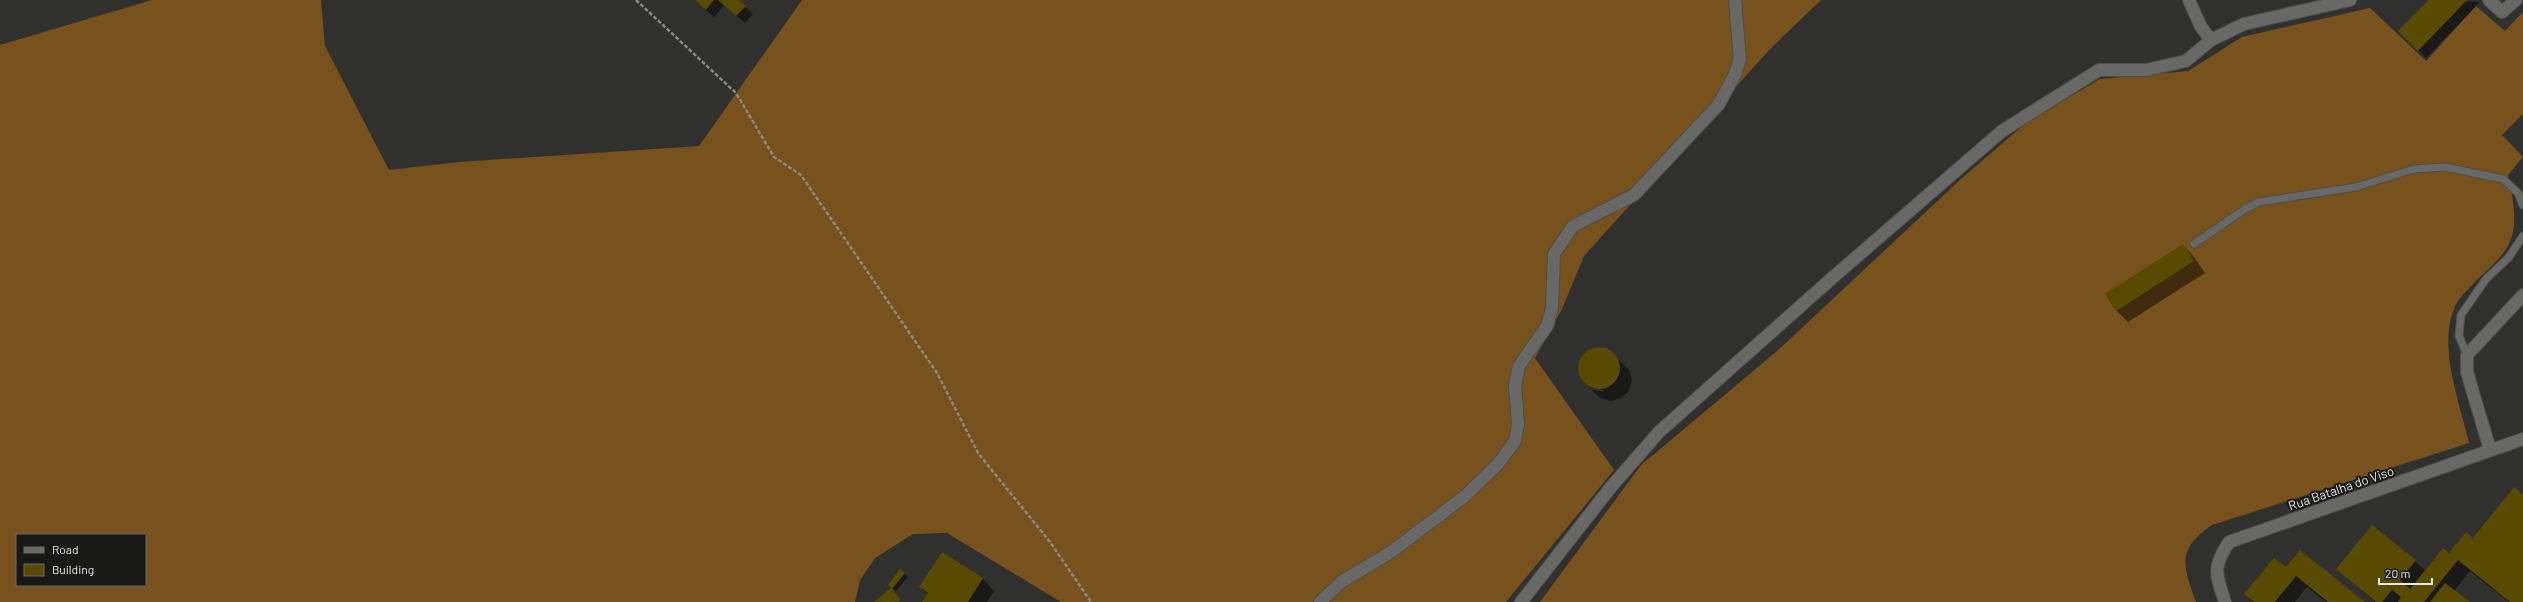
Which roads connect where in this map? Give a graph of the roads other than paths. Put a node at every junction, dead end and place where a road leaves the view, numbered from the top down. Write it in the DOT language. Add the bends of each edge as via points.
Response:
graph roads {
  1 [pos="1735,0"];
  2 [pos="2190,0"];
  3 [pos="2350,0"];
  4 [pos="2489,0"];
  5 [pos="2516,0"];
  6 [pos="2211,40"];
  7 [pos="2523,206"];
  8 [pos="2523,236"];
  9 [pos="2194,244"];
  10 [pos="2523,295"];
  11 [pos="2467,355"];
  12 [pos="2523,438"];
  13 [pos="2490,450"];
  14 [pos="1320,602"];
  15 [pos="1521,602"];
  16 [pos="2225,602"];
  1 -- 14 [label="street" via="1740,59 1735,74 1718,104 1634,195 1573,226 1554,254 1552,308 1547,326 1520,366 1515,385 1518,425 1515,441 1498,464 1465,496 1391,552 1341,582"];
  2 -- 6 [label="street" via="2201,27"];
  3 -- 6 [label="street" via="2244,24"];
  4 -- 5 [label="street" via="2502,12"];
  6 -- 15 [label="street" via="2186,62 2146,70 2099,70 2002,131 1659,432 1611,487"];
  7 -- 9 [label="lane" via="2518,193 2503,179 2445,167 2414,169 2356,187 2259,202 2245,208"];
  8 -- 11 [label="lane" via="2509,257 2486,279 2461,315 2459,336"];
  10 -- 11 [label="street"];
  11 -- 13 [label="street" via="2467,372"];
  12 -- 13 [label="street, Rua Batalha do Viso"];
  13 -- 16 [label="street, Rua Batalha do Viso" via="2229,542 2218,558 2215,574"];
}
